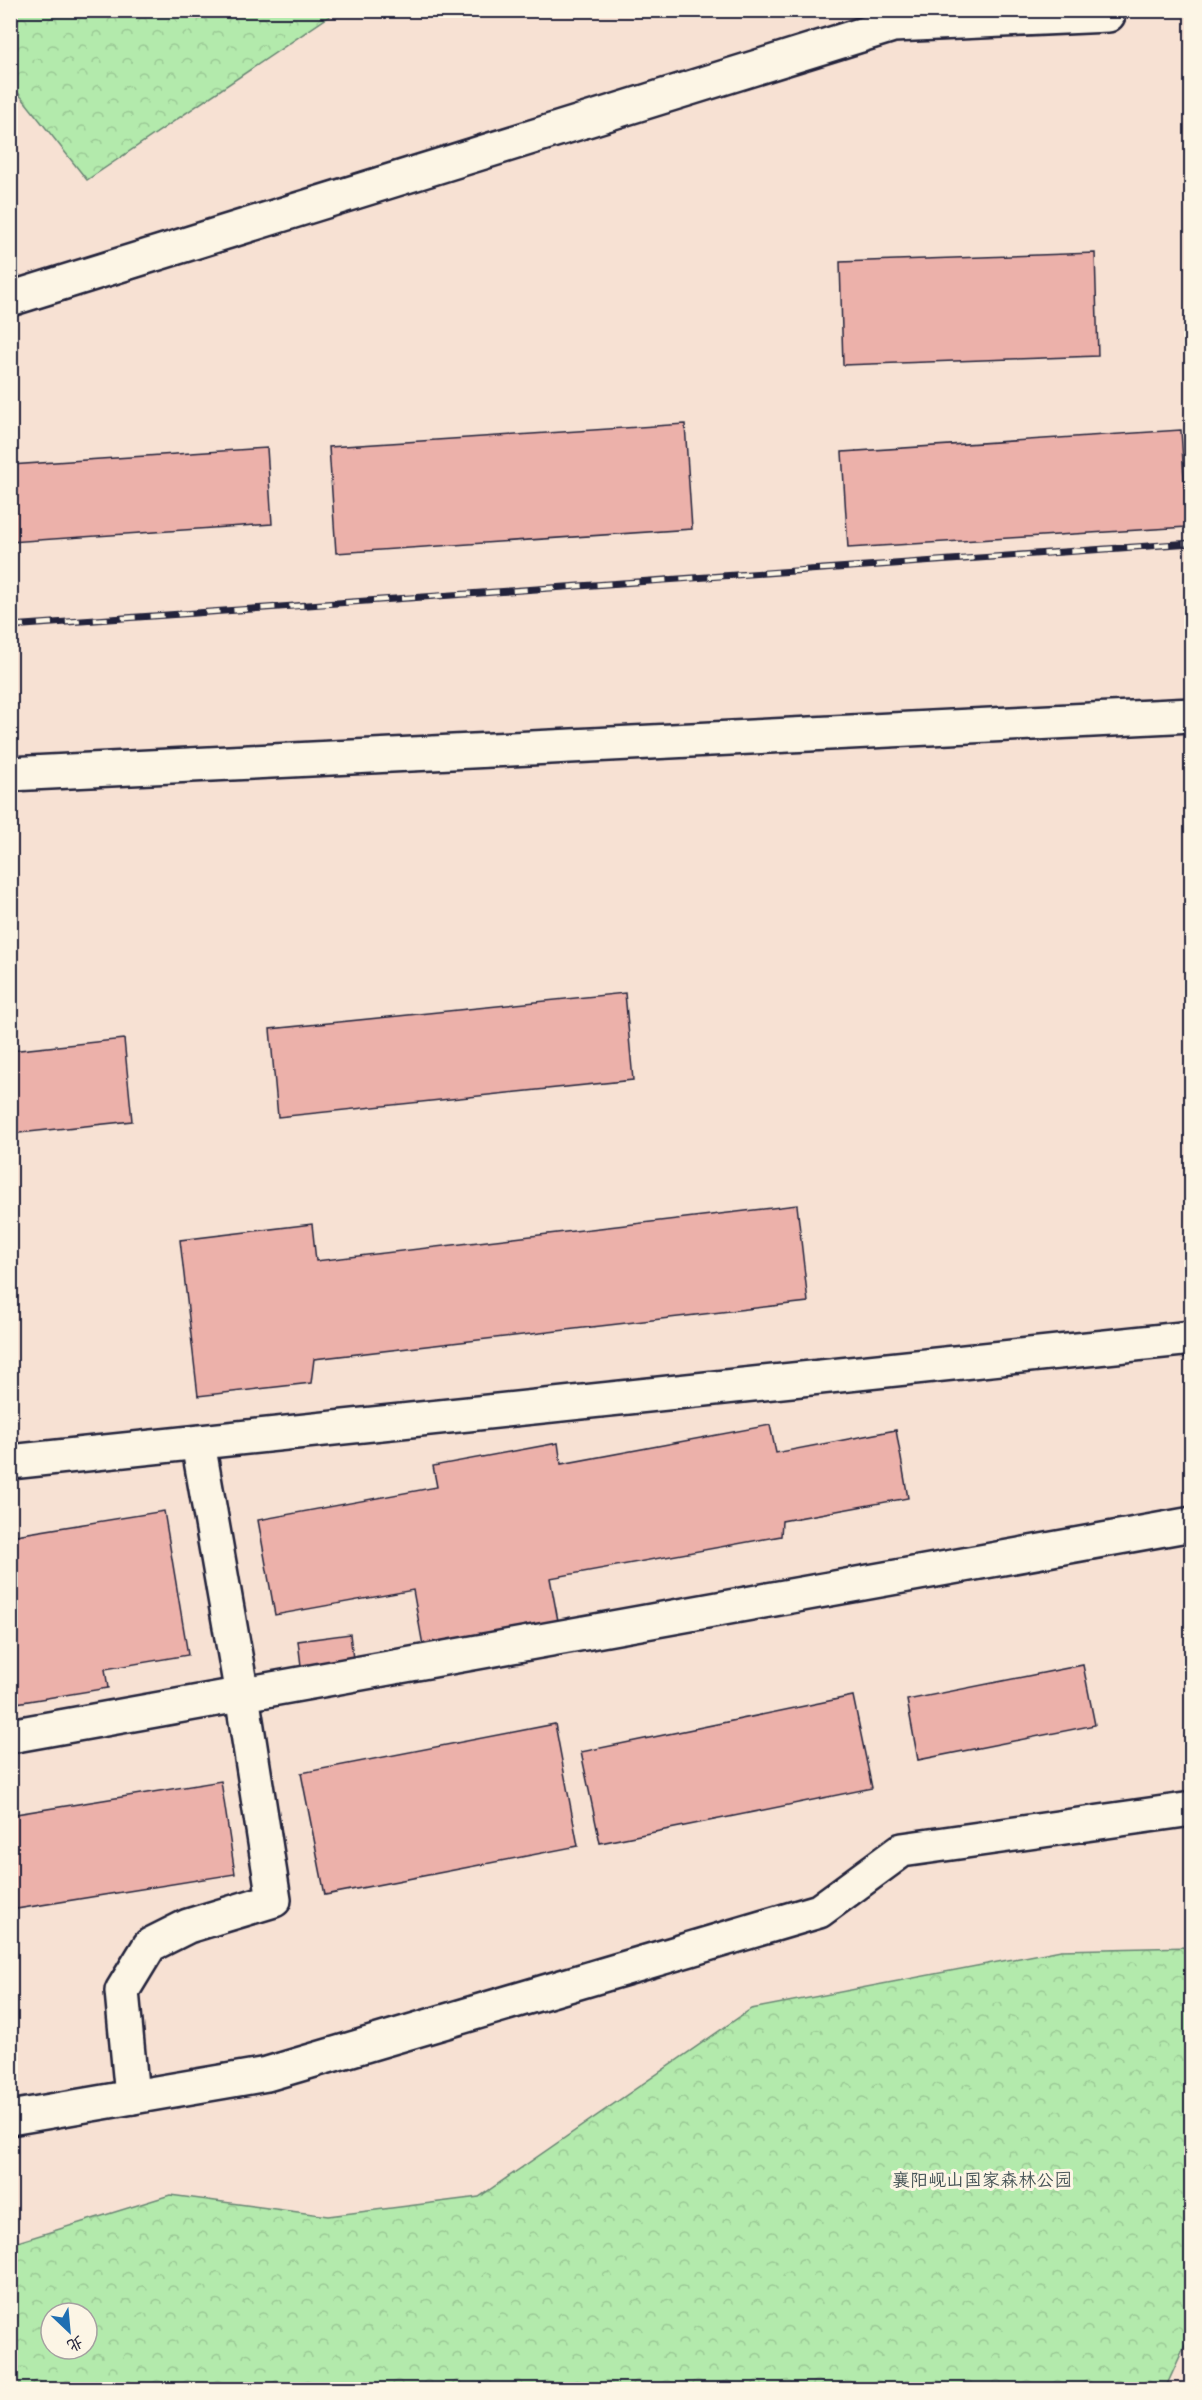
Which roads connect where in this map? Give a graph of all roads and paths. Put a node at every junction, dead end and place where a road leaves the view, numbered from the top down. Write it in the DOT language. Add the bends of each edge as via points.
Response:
graph roads {
  1 [pos="1108,15"];
  2 [pos="10,299"];
  3 [pos="1191,714"];
  4 [pos="10,774"];
  5 [pos="1191,1338"];
  6 [pos="198,1443"];
  7 [pos="10,1462"];
  8 [pos="1191,1524"];
  9 [pos="242,1695"];
  10 [pos="10,1736"];
  11 [pos="1191,1809"];
  12 [pos="132,2097"];
  13 [pos="10,2118"];
  1 -- 2 [label="lane" via="893,25"];
  3 -- 4 [label="lane"];
  5 -- 6 [label="lane"];
  6 -- 7 [label="lane"];
  6 -- 9 [label="lane"];
  8 -- 9 [label="lane"];
  9 -- 10 [label="lane"];
  9 -- 12 [label="lane" via="274,1900 188,1926 150,1944 122,1991"];
  11 -- 12 [label="lane" via="902,1850 819,1911 267,2074"];
  12 -- 13 [label="lane"];
}
